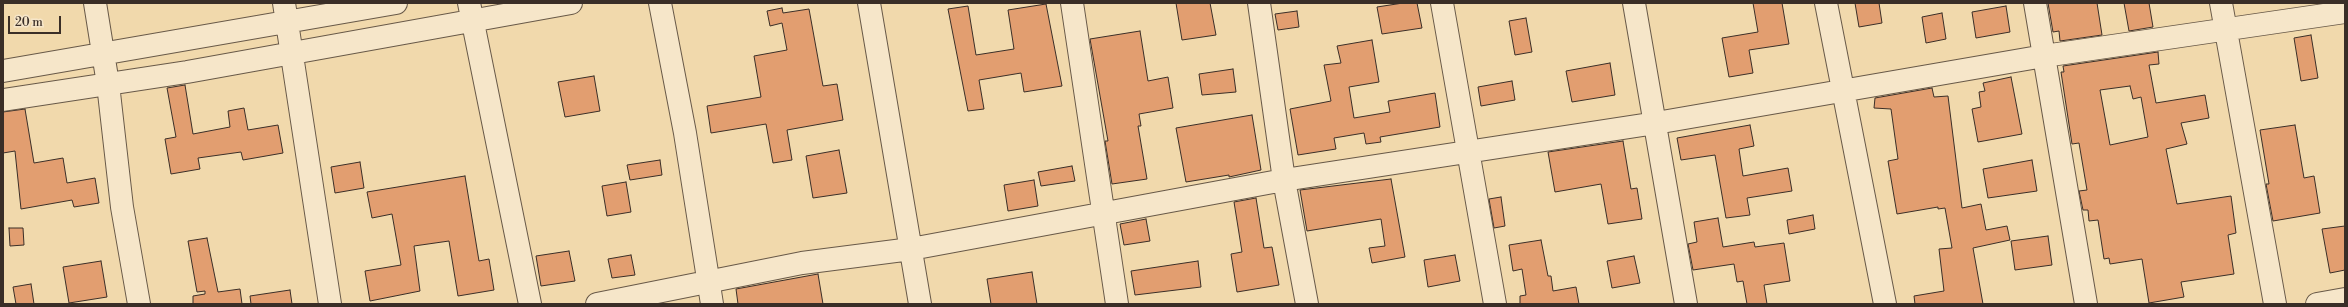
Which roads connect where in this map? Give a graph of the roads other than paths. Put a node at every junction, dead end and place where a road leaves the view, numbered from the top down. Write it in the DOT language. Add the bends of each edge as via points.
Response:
graph roads {
  1 [pos="95,3"];
  2 [pos="396,3"];
  3 [pos="571,3"];
  4 [pos="660,3"];
  5 [pos="869,3"];
  6 [pos="1072,3"];
  7 [pos="1259,3"];
  8 [pos="1442,3"];
  9 [pos="1634,3"];
  10 [pos="1826,3"];
  11 [pos="2035,3"];
  12 [pos="2221,3"];
  13 [pos="471,12"];
  14 [pos="2345,12"];
  15 [pos="286,13"];
  16 [pos="2225,30"];
  17 [pos="293,53"];
  18 [pos="104,54"];
  19 [pos="2044,56"];
  20 [pos="3,70"];
  21 [pos="108,84"];
  22 [pos="1842,90"];
  23 [pos="3,100"];
  24 [pos="1656,122"];
  25 [pos="1469,151"];
  26 [pos="1284,180"];
  27 [pos="1103,214"];
  28 [pos="911,249"];
  29 [pos="709,283"];
  30 [pos="2345,299"];
  31 [pos="139,304"];
  32 [pos="330,304"];
  33 [pos="530,304"];
  34 [pos="597,304"];
  35 [pos="712,304"];
  36 [pos="920,304"];
  37 [pos="1117,304"];
  38 [pos="1307,304"];
  39 [pos="1495,304"];
  40 [pos="1686,304"];
  41 [pos="1885,304"];
  42 [pos="2086,304"];
  43 [pos="2275,304"];
  44 [pos="2317,304"];
  1 -- 18 [label="street"];
  2 -- 15 [label="street"];
  3 -- 13 [label="street"];
  4 -- 29 [label="street"];
  5 -- 28 [label="street"];
  6 -- 27 [label="street"];
  7 -- 26 [label="street"];
  8 -- 25 [label="street"];
  9 -- 24 [label="street"];
  10 -- 22 [label="street"];
  11 -- 19 [label="street"];
  12 -- 16 [label="street"];
  13 -- 17 [label="street"];
  13 -- 33 [label="street"];
  14 -- 16 [label="street"];
  15 -- 17 [label="street"];
  15 -- 18 [label="street"];
  16 -- 19 [label="street"];
  16 -- 43 [label="street"];
  17 -- 21 [label="street"];
  17 -- 32 [label="street"];
  18 -- 20 [label="street"];
  18 -- 21 [label="street"];
  19 -- 22 [label="street"];
  19 -- 42 [label="street"];
  21 -- 23 [label="street"];
  21 -- 31 [label="street" via="122,207"];
  22 -- 24 [label="street"];
  22 -- 41 [label="street"];
  24 -- 25 [label="street"];
  24 -- 40 [label="street"];
  25 -- 26 [label="street"];
  25 -- 39 [label="street"];
  26 -- 27 [label="street"];
  26 -- 38 [label="street"];
  27 -- 28 [label="street"];
  27 -- 37 [label="street"];
  28 -- 29 [label="street" via="802,263"];
  28 -- 36 [label="street"];
  29 -- 34 [label="street"];
  29 -- 35 [label="street"];
  30 -- 44 [label="street"];
}
